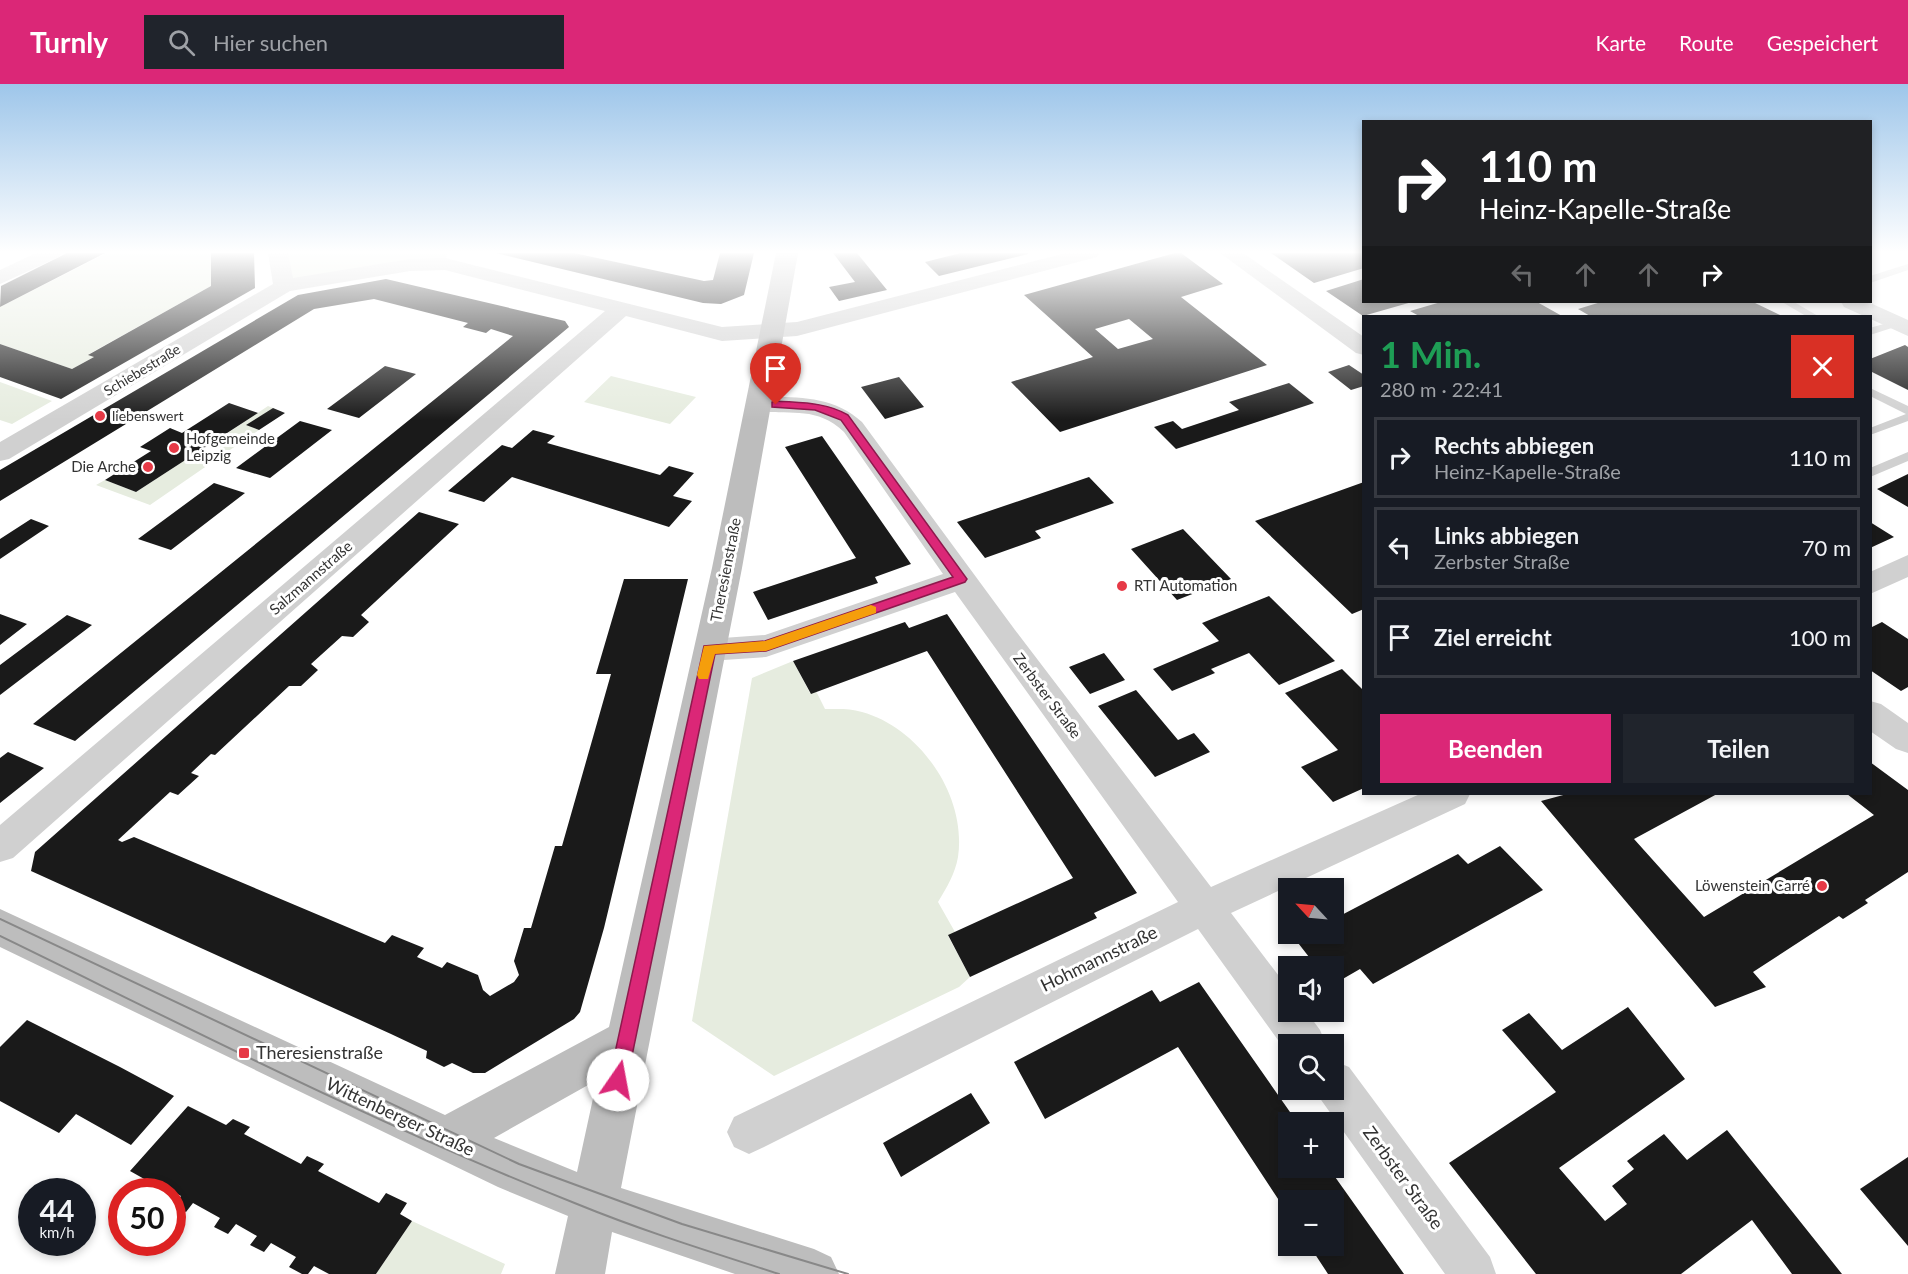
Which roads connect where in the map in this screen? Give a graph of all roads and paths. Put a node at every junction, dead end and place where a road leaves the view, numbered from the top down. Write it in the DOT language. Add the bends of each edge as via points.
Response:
graph roads {
  1 [pos="246,309"];
  2 [pos="621,309"];
  3 [pos="776,309"];
  4 [pos="873,309"];
  5 [pos="1308,309"];
  6 [pos="1866,309"];
  7 [pos="1902,326"];
  8 [pos="771,332"];
  9 [pos="1872,332"];
  10 [pos="1362,347"];
  11 [pos="1872,392"];
  12 [pos="758,404"];
  13 [pos="1908,411"];
  14 [pos="1908,417"];
  15 [pos="1872,431"];
  16 [pos="0,453"];
  17 [pos="1908,456"];
  18 [pos="1872,472"];
  19 [pos="1908,565"];
  20 [pos="961,579"];
  21 [pos="1872,583"];
  22 [pos="709,650"];
  23 [pos="1872,714"];
  24 [pos="1908,740"];
  25 [pos="1451,795"];
  26 [pos="0,847"];
  27 [pos="1207,909"];
  28 [pos="0,927"];
  29 [pos="1299,1034"];
  30 [pos="627,1041"];
  31 [pos="1344,1096"];
  32 [pos="749,1132"];
  33 [pos="446,1139"];
  34 [pos="593,1203"];
  35 [pos="580,1274"];
  36 [pos="814,1274"];
  37 [pos="1473,1274"];
  1 -- 16 [label="street, Schiebestraße"];
  2 -- 8 [label="street, Schiebestraße" via="722,334"];
  2 -- 26 [label="street, Salzmannstraße"];
  3 -- 8 [label="main road, Theresienstraße"];
  4 -- 8 [label="street, Schiebestraße"];
  5 -- 10 [label="street"];
  6 -- 7 [label="street"];
  7 -- 9 [label="lane"];
  8 -- 12 [label="main road, Theresienstraße"];
  11 -- 13 [label="lane"];
  12 -- 20 [label="street, Zerbster Straße" via="834,411 853,427"];
  12 -- 22 [label="main road, Theresienstraße"];
  14 -- 15 [label="lane"];
  17 -- 18 [label="lane"];
  19 -- 21 [label="street"];
  20 -- 22 [label="street" via="766,646"];
  20 -- 27 [label="street, Zerbster Straße"];
  22 -- 30 [label="main road, Theresienstraße"];
  23 -- 24 [label="street"];
  25 -- 27 [label="street, Hohmannstraße"];
  27 -- 29 [label="street, Zerbster Straße"];
  27 -- 32 [label="street, Hohmannstraße" via="1156,930"];
  28 -- 33 [label="main road, Wittenberger Straße"];
  30 -- 33 [label="main road"];
  30 -- 34 [label="main road, Theresienstraße"];
  31 -- 37 [label="street, Zerbster Straße"];
  33 -- 34 [label="main road, Wittenberger Straße"];
  34 -- 35 [label="main road, Theresienstraße"];
  34 -- 36 [label="main road, Wittenberger Straße"];
}
